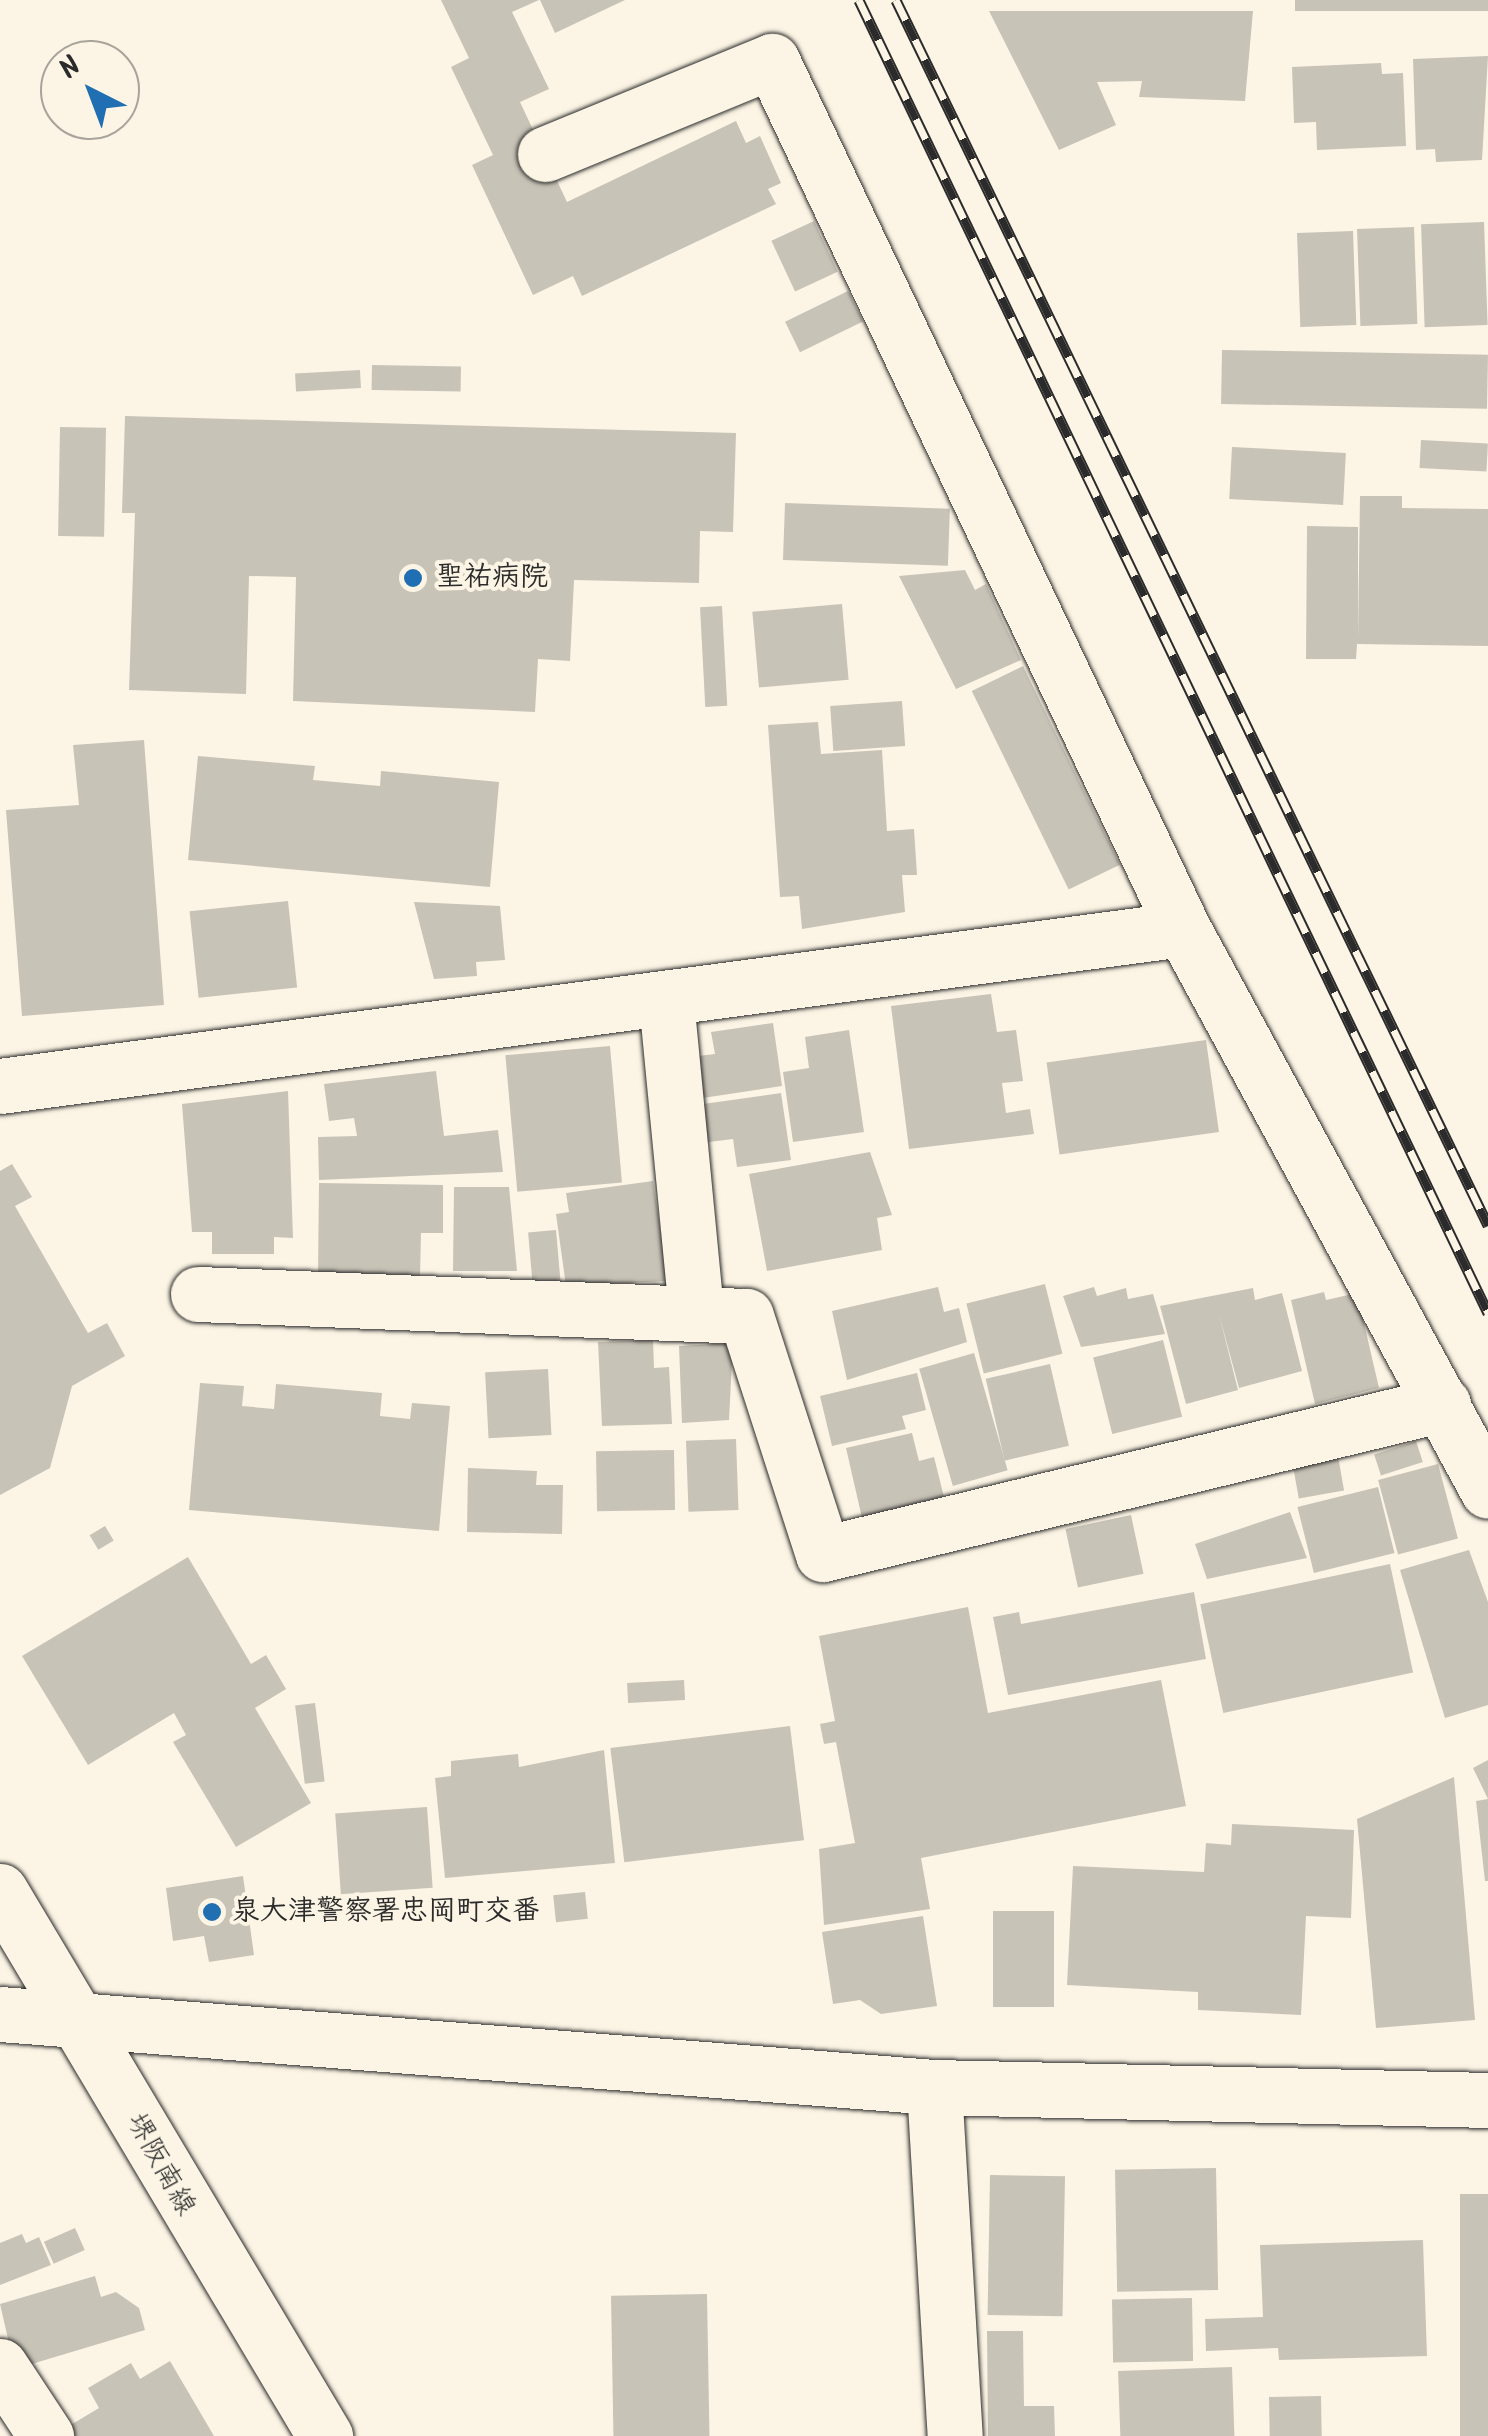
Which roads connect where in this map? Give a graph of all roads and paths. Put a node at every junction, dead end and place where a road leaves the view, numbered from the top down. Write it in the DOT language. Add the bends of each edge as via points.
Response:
graph roads {
  1 [pos="545,154"];
  2 [pos="1182,929"];
  3 [pos="666,1000"];
  4 [pos="0,1086"];
  5 [pos="198,1294"];
  6 [pos="696,1314"];
  7 [pos="1443,1404"];
  8 [pos="1488,1490"];
  9 [pos="0,1890"];
  10 [pos="0,1980"];
  11 [pos="0,2014"];
  12 [pos="76,2014"];
  13 [pos="934,2086"];
  14 [pos="1488,2100"];
  15 [pos="0,2366"];
  16 [pos="46,2436"];
  17 [pos="325,2436"];
  18 [pos="955,2436"];
  1 -- 2 [label="street" via="772,61"];
  2 -- 3 [label="street"];
  2 -- 7 [label="street"];
  3 -- 4 [label="street"];
  3 -- 6 [label="street"];
  5 -- 6 [label="street"];
  6 -- 7 [label="street" via="746,1316 823,1554"];
  7 -- 8 [label="street"];
  9 -- 12 [label="street, 堺阪南線"];
  10 -- 12 [label="street"];
  11 -- 12 [label="street"];
  12 -- 13 [label="street"];
  12 -- 17 [label="street, 堺阪南線"];
  13 -- 14 [label="street"];
  13 -- 18 [label="street"];
  15 -- 16 [label="street"];
}
